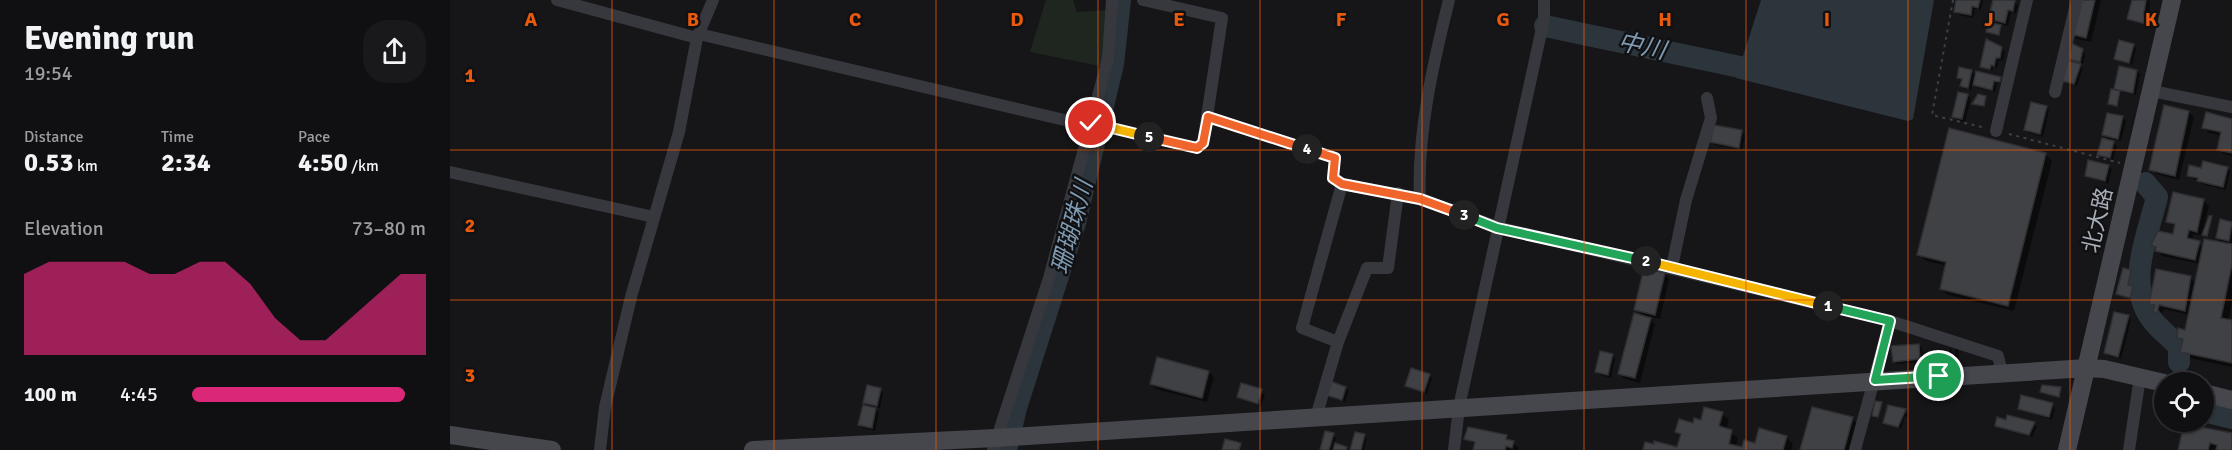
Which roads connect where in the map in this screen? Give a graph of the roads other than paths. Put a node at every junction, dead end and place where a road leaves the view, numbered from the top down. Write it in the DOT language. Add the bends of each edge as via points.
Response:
graph roads {
  1 [pos="557,0"];
  2 [pos="713,0"];
  3 [pos="1112,0"];
  4 [pos="1143,0"];
  5 [pos="1449,0"];
  6 [pos="1544,0"];
  7 [pos="2027,0"];
  8 [pos="2077,0"];
  9 [pos="2172,0"];
  10 [pos="698,36"];
  11 [pos="2152,91"];
  12 [pos="2055,92"];
  13 [pos="1707,98"];
  14 [pos="2232,107"];
  15 [pos="1208,117"];
  16 [pos="1090,124"];
  17 [pos="1996,131"];
  18 [pos="450,172"];
  19 [pos="1342,184"];
  20 [pos="1398,194"];
  21 [pos="1420,199"];
  22 [pos="654,217"];
  23 [pos="1497,228"];
  24 [pos="1672,267"];
  25 [pos="1890,321"];
  26 [pos="1338,342"];
  27 [pos="2087,368"];
  28 [pos="2002,373"];
  29 [pos="2140,377"];
  30 [pos="1875,380"];
  31 [pos="2154,380"];
  32 [pos="2214,396"];
  33 [pos="2232,400"];
  34 [pos="1459,407"];
  35 [pos="1316,417"];
  36 [pos="450,435"];
  37 [pos="994,444"];
  38 [pos="552,450"];
  39 [pos="600,450"];
  40 [pos="753,450"];
  41 [pos="1454,450"];
  42 [pos="1855,450"];
  43 [pos="2067,450"];
  44 [pos="2129,450"];
  1 -- 10 [label="street"];
  2 -- 10 [label="street"];
  3 -- 16 [label="street" via="1108,58"];
  4 -- 15 [label="street" via="1222,18"];
  5 -- 21 [label="street" via="1419,166"];
  6 -- 23 [label="street" via="1545,19"];
  7 -- 17 [label="street"];
  8 -- 12 [label="street"];
  9 -- 11 [label="street, 北大路"];
  10 -- 16 [label="street"];
  10 -- 22 [label="street" via="679,132"];
  11 -- 14 [label="street"];
  11 -- 27 [label="street, 北大路"];
  13 -- 24 [label="street" via="1711,117 1686,200"];
  15 -- 16 [label="street" via="1203,143 1197,148"];
  15 -- 19 [label="street" via="1335,158 1333,178"];
  16 -- 37 [label="street" via="1049,278"];
  18 -- 22 [label="street"];
  19 -- 20 [label="street"];
  19 -- 26 [label="street" via="1302,328"];
  20 -- 21 [label="street"];
  20 -- 26 [label="street" via="1388,268 1367,268"];
  21 -- 23 [label="street"];
  22 -- 39 [label="street" via="607,396"];
  23 -- 24 [label="street"];
  23 -- 34 [label="street"];
  24 -- 25 [label="street"];
  25 -- 28 [label="street" via="1998,356"];
  25 -- 30 [label="street"];
  26 -- 35 [label="street"];
  27 -- 28 [label="street"];
  27 -- 29 [label="street"];
  27 -- 43 [label="street, 北大路"];
  28 -- 30 [label="street"];
  29 -- 31 [label="street"];
  29 -- 44 [label="street"];
  30 -- 34 [label="street"];
  30 -- 42 [label="street"];
  32 -- 33 [label="street"];
  34 -- 35 [label="street"];
  34 -- 41 [label="street"];
  35 -- 37 [label="street"];
  36 -- 38 [label="street"];
  37 -- 40 [label="street"];
}
